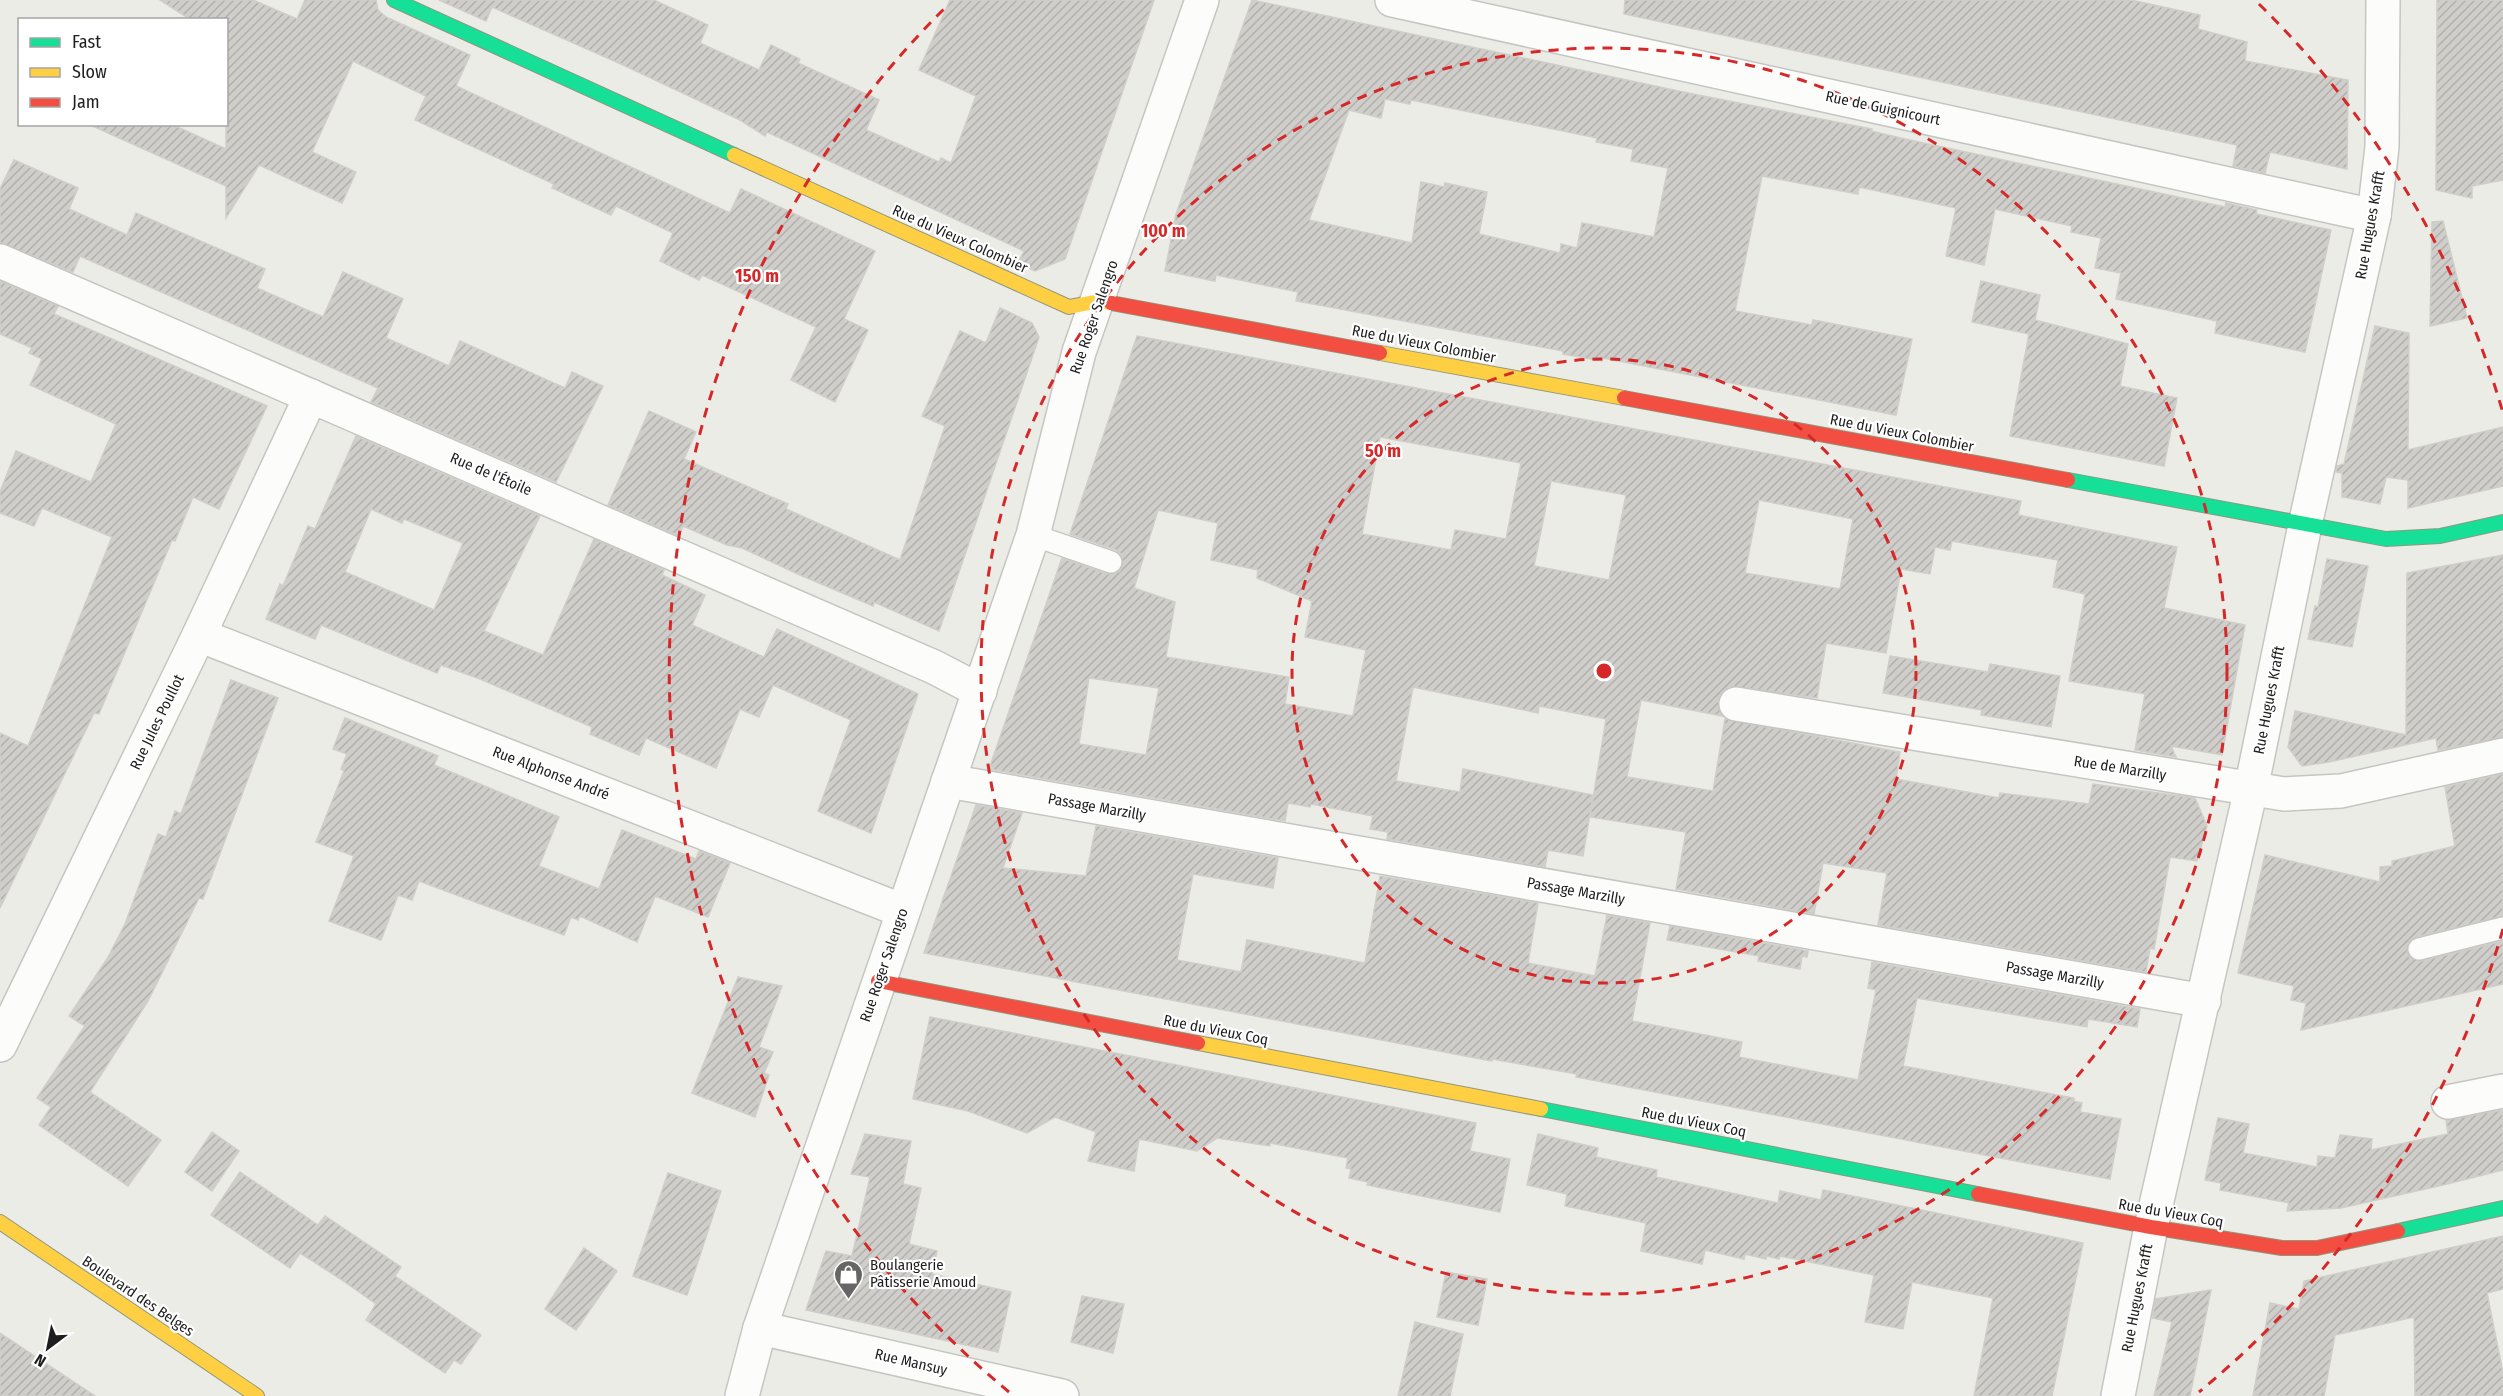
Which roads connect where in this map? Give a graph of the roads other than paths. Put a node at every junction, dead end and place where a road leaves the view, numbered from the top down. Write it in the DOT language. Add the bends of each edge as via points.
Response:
graph roads {
  1 [pos="394,0"];
  2 [pos="1202,0"];
  3 [pos="1392,0"];
  4 [pos="2384,0"];
  5 [pos="2374,216"];
  6 [pos="0,261"];
  7 [pos="1099,301"];
  8 [pos="311,396"];
  9 [pos="2503,522"];
  10 [pos="2305,525"];
  11 [pos="1033,535"];
  12 [pos="1111,562"];
  13 [pos="199,635"];
  14 [pos="980,691"];
  15 [pos="1736,704"];
  16 [pos="2503,755"];
  17 [pos="948,781"];
  18 [pos="2251,789"];
  19 [pos="903,911"];
  20 [pos="2503,928"];
  21 [pos="2419,949"];
  22 [pos="878,981"];
  23 [pos="2204,1001"];
  24 [pos="0,1045"];
  25 [pos="2503,1091"];
  26 [pos="2448,1102"];
  27 [pos="2503,1208"];
  28 [pos="0,1222"];
  29 [pos="2151,1227"];
  30 [pos="760,1328"];
  31 [pos="257,1396"];
  32 [pos="742,1396"];
  33 [pos="1062,1396"];
  34 [pos="2118,1396"];
  1 -- 7 [label="street, Rue du Vieux Colombier" via="1069,307"];
  2 -- 7 [label="street, Rue Roger Salengro"];
  3 -- 5 [label="street, Rue de Guignicourt"];
  4 -- 5 [label="street, Rue Hugues Krafft" via="2382,147"];
  5 -- 10 [label="street, Rue Hugues Krafft"];
  6 -- 8 [label="street, Rue de l'Étoile"];
  7 -- 10 [label="street, Rue du Vieux Colombier"];
  7 -- 11 [label="street, Rue Roger Salengro" via="1079,352"];
  8 -- 13 [label="street, Rue Jules Poullot"];
  8 -- 14 [label="street, Rue de l'Étoile" via="934,667"];
  9 -- 10 [label="street, Rue du Vieux Colombier" via="2408,540"];
  10 -- 18 [label="street, Rue Hugues Krafft"];
  11 -- 12 [label="lane"];
  11 -- 14 [label="street, Rue Roger Salengro"];
  13 -- 19 [label="street, Rue Alphonse André"];
  13 -- 24 [label="street, Rue Jules Poullot"];
  14 -- 17 [label="street, Rue Roger Salengro"];
  15 -- 18 [label="street, Rue de Marzilly"];
  16 -- 18 [label="street, Rue de Marzilly" via="2341,791 2284,794"];
  17 -- 19 [label="street, Rue Roger Salengro"];
  17 -- 23 [label="street, Passage Marzilly"];
  18 -- 23 [label="street, Rue Hugues Krafft"];
  19 -- 22 [label="street, Rue Roger Salengro"];
  20 -- 21 [label="lane"];
  22 -- 29 [label="street, Rue du Vieux Coq"];
  22 -- 30 [label="street, Rue Roger Salengro"];
  23 -- 29 [label="street, Rue Hugues Krafft"];
  25 -- 26 [label="street"];
  27 -- 29 [label="street, Rue du Vieux Coq" via="2318,1248 2282,1248"];
  28 -- 31 [label="street, Boulevard des Belges"];
  29 -- 34 [label="street, Rue Hugues Krafft"];
  30 -- 32 [label="street, Rue Roger Salengro"];
  30 -- 33 [label="street, Rue Mansuy"];
}
